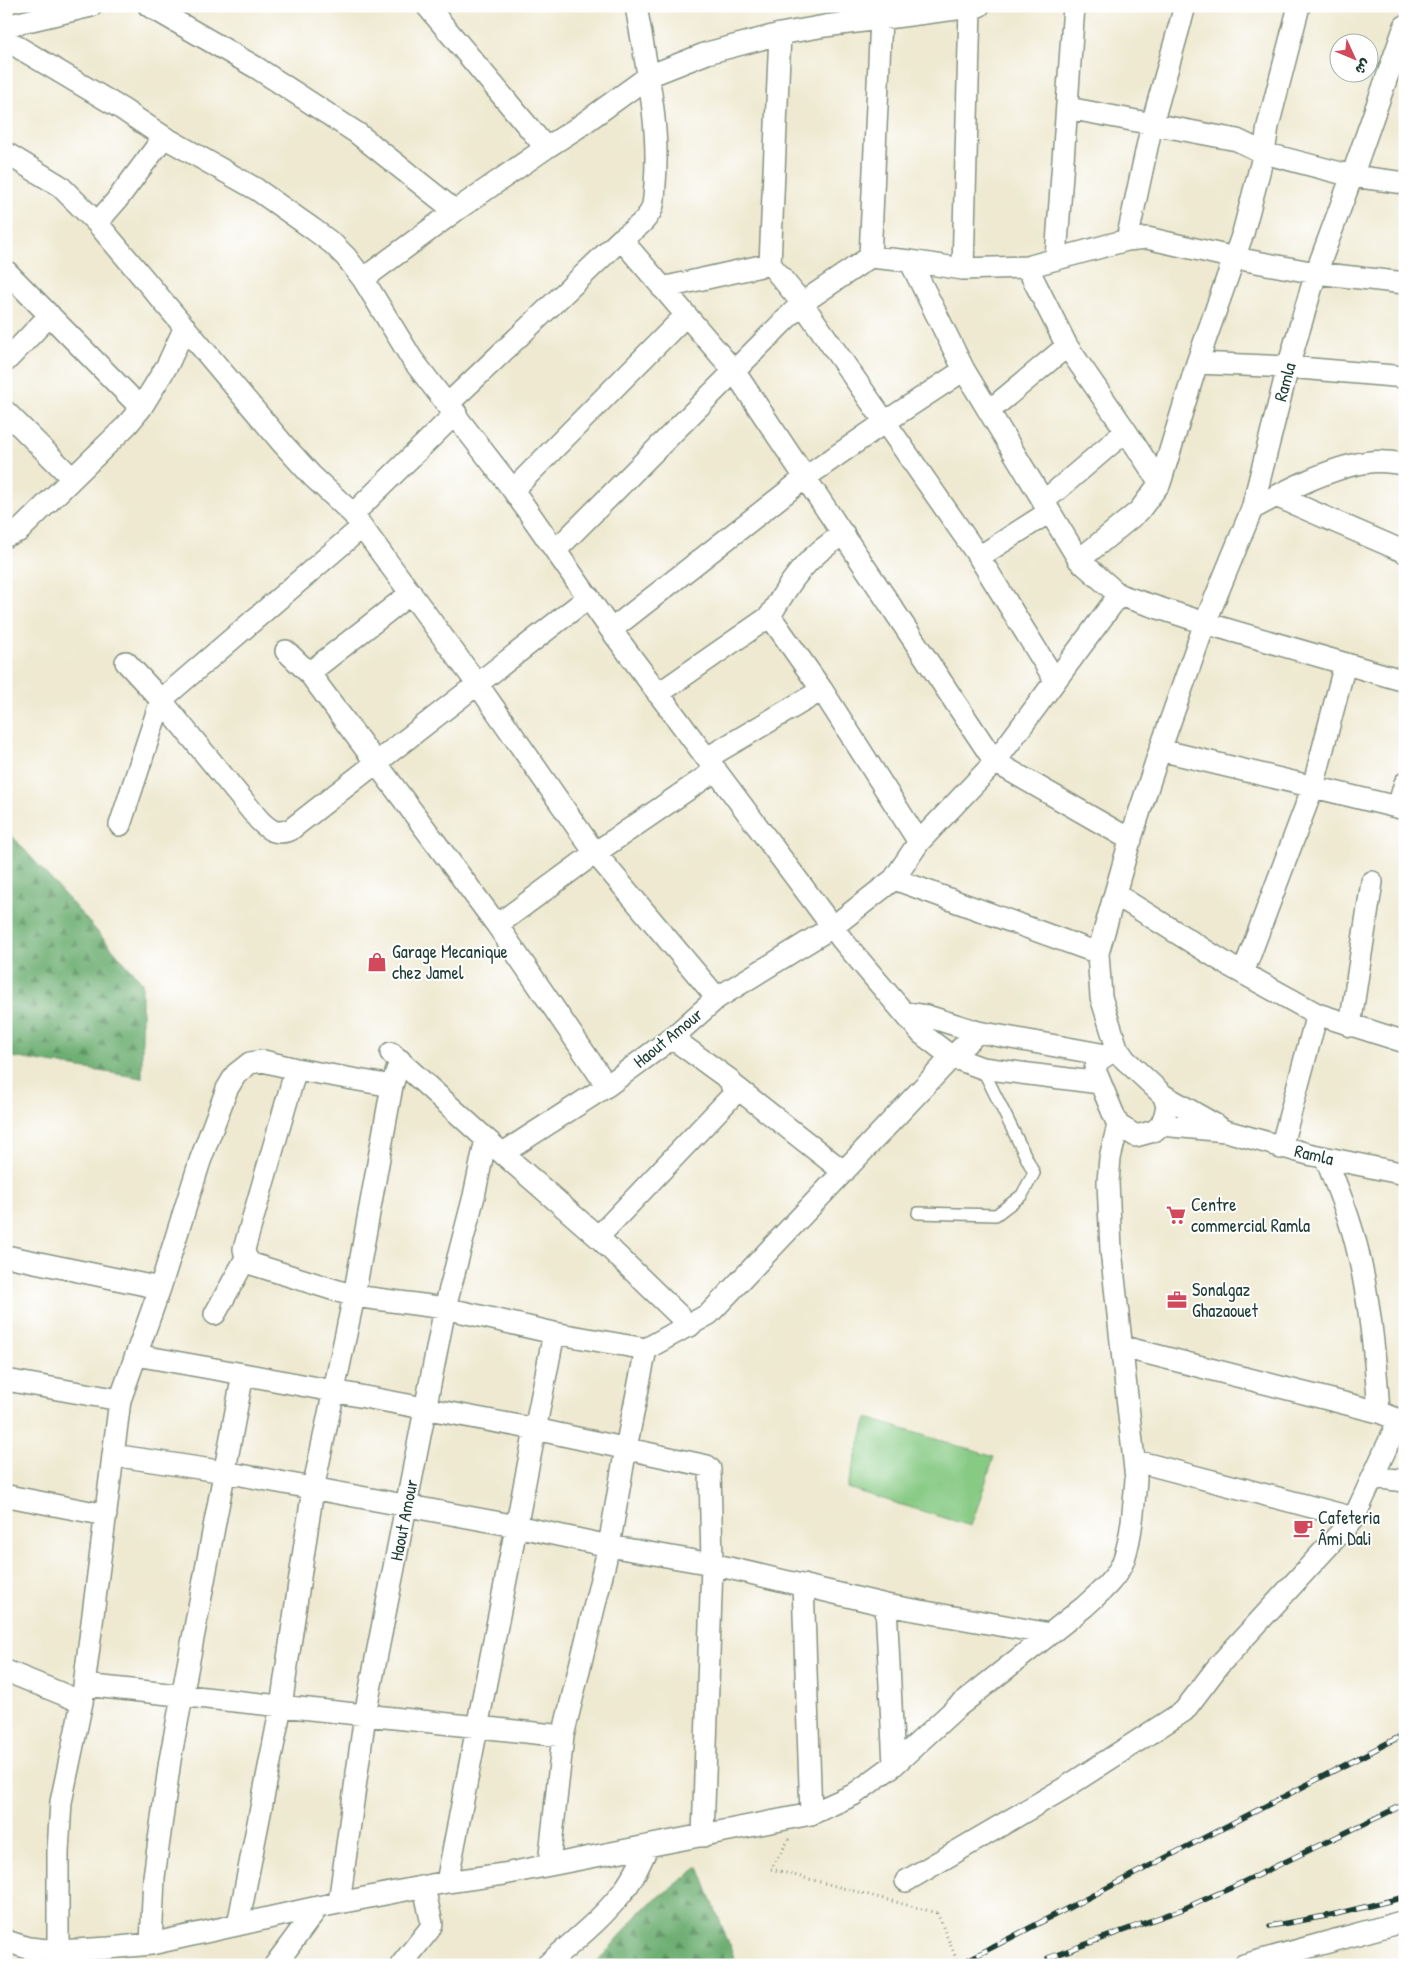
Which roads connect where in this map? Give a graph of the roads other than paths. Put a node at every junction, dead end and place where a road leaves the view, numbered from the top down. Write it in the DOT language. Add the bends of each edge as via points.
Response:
graph roads {
  1 [pos="91,6"];
  2 [pos="149,6"];
  3 [pos="426,6"];
  4 [pos="636,6"];
  5 [pos="1074,6"];
  6 [pos="1185,6"];
  7 [pos="1299,6"];
  8 [pos="974,7"];
  9 [pos="881,19"];
  10 [pos="6,26"];
  11 [pos="1405,26"];
  12 [pos="780,34"];
  13 [pos="6,40"];
  14 [pos="649,76"];
  15 [pos="1068,108"];
  16 [pos="1152,124"];
  17 [pos="164,136"];
  18 [pos="546,148"];
  19 [pos="6,153"];
  20 [pos="1264,153"];
  21 [pos="1352,176"];
  22 [pos="1405,183"];
  23 [pos="455,211"];
  24 [pos="97,223"];
  25 [pos="621,239"];
  26 [pos="1127,240"];
  27 [pos="870,257"];
  28 [pos="1056,258"];
  29 [pos="1235,258"];
  30 [pos="910,261"];
  31 [pos="770,264"];
  32 [pos="1027,267"];
  33 [pos="963,269"];
  34 [pos="6,271"];
  35 [pos="1316,273"];
  36 [pos="363,279"];
  37 [pos="1405,283"];
  38 [pos="662,288"];
  39 [pos="802,303"];
  40 [pos="50,315"];
  41 [pos="686,315"];
  42 [pos="185,327"];
  43 [pos="1066,346"];
  44 [pos="6,361"];
  45 [pos="1197,363"];
  46 [pos="1288,367"];
  47 [pos="964,370"];
  48 [pos="734,371"];
  49 [pos="1405,377"];
  50 [pos="141,408"];
  51 [pos="452,409"];
  52 [pos="989,411"];
  53 [pos="6,412"];
  54 [pos="884,422"];
  55 [pos="1126,430"];
  56 [pos="1405,464"];
  57 [pos="806,477"];
  58 [pos="72,478"];
  59 [pos="1160,483"];
  60 [pos="513,490"];
  61 [pos="1276,496"];
  62 [pos="1046,507"];
  63 [pos="1252,509"];
  64 [pos="357,521"];
  65 [pos="844,534"];
  66 [pos="6,536"];
  67 [pos="556,550"];
  68 [pos="1405,552"];
  69 [pos="979,557"];
  70 [pos="1079,560"];
  71 [pos="411,593"];
  72 [pos="1119,595"];
  73 [pos="589,597"];
  74 [pos="770,616"];
  75 [pos="1205,623"];
  76 [pos="611,630"];
  77 [pos="286,651"];
  78 [pos="126,662"];
  79 [pos="1345,664"];
  80 [pos="309,673"];
  81 [pos="1056,680"];
  82 [pos="1405,681"];
  83 [pos="478,685"];
  84 [pos="822,690"];
  85 [pos="658,694"];
  86 [pos="161,700"];
  87 [pos="1160,750"];
  88 [pos="377,762"];
  89 [pos="995,762"];
  90 [pos="711,764"];
  91 [pos="1405,782"];
  92 [pos="1313,787"];
  93 [pos="1401,808"];
  94 [pos="120,826"];
  95 [pos="1131,840"];
  96 [pos="919,842"];
  97 [pos="595,853"];
  98 [pos="894,879"];
  99 [pos="1372,882"];
  100 [pos="1115,894"];
  101 [pos="497,924"];
  102 [pos="834,926"];
  103 [pos="1098,953"];
  104 [pos="1243,973"];
  105 [pos="717,998"];
  106 [pos="903,1012"];
  107 [pos="1317,1014"];
  108 [pos="1350,1026"];
  109 [pos="978,1032"];
  110 [pos="672,1038"];
  111 [pos="1405,1042"];
  112 [pos="1116,1054"];
  113 [pos="952,1057"];
  114 [pos="982,1068"];
  115 [pos="296,1070"];
  116 [pos="1100,1083"];
  117 [pos="732,1084"];
  118 [pos="392,1086"];
  119 [pos="607,1086"];
  120 [pos="1163,1095"];
  121 [pos="1118,1125"];
  122 [pos="1161,1125"];
  123 [pos="1226,1131"];
  124 [pos="486,1140"];
  125 [pos="1281,1148"];
  126 [pos="503,1153"];
  127 [pos="1326,1159"];
  128 [pos="844,1172"];
  129 [pos="1405,1174"];
  130 [pos="918,1213"];
  131 [pos="598,1237"];
  132 [pos="6,1256"];
  133 [pos="246,1258"];
  134 [pos="160,1288"];
  135 [pos="354,1296"];
  136 [pos="445,1308"];
  137 [pos="216,1314"];
  138 [pos="690,1326"];
  139 [pos="554,1333"];
  140 [pos="1123,1347"];
  141 [pos="646,1348"];
  142 [pos="136,1355"];
  143 [pos="243,1374"];
  144 [pos="6,1380"];
  145 [pos="333,1391"];
  146 [pos="120,1400"];
  147 [pos="425,1409"];
  148 [pos="1379,1412"];
  149 [pos="1402,1421"];
  150 [pos="535,1429"];
  151 [pos="626,1448"];
  152 [pos="113,1455"];
  153 [pos="1136,1461"];
  154 [pos="225,1472"];
  155 [pos="1372,1477"];
  156 [pos="1405,1482"];
  157 [pos="313,1489"];
  158 [pos="8,1496"];
  159 [pos="406,1507"];
  160 [pos="106,1515"];
  161 [pos="1354,1518"];
  162 [pos="516,1526"];
  163 [pos="609,1546"];
  164 [pos="712,1564"];
  165 [pos="803,1585"];
  166 [pos="886,1605"];
  167 [pos="1050,1634"];
  168 [pos="6,1671"];
  169 [pos="83,1693"];
  170 [pos="182,1694"];
  171 [pos="281,1706"];
  172 [pos="365,1715"];
  173 [pos="477,1727"];
  174 [pos="563,1736"];
  175 [pos="894,1765"];
  176 [pos="807,1815"];
  177 [pos="703,1836"];
  178 [pos="648,1846"];
  179 [pos="549,1864"];
  180 [pos="906,1881"];
  181 [pos="447,1882"];
  182 [pos="424,1887"];
  183 [pos="340,1904"];
  184 [pos="318,1907"];
  185 [pos="1405,1922"];
  186 [pos="238,1925"];
  187 [pos="6,1941"];
  188 [pos="151,1944"];
  189 [pos="70,1955"];
  190 [pos="275,1965"];
  191 [pos="401,1965"];
  192 [pos="547,1965"];
  193 [pos="1243,1965"];
  1 -- 10 [label="street"];
  2 -- 23 [label="street" via="257,68 357,133"];
  3 -- 18 [label="street"];
  4 -- 14 [label="street"];
  5 -- 15 [label="street"];
  6 -- 16 [label="street"];
  7 -- 20 [label="street"];
  8 -- 9 [label="street"];
  8 -- 33 [label="street"];
  9 -- 12 [label="street"];
  9 -- 27 [label="street"];
  11 -- 21 [label="street, Ramla"];
  12 -- 14 [label="street" via="707,53"];
  12 -- 31 [label="street"];
  13 -- 17 [label="street"];
  14 -- 18 [label="street"];
  14 -- 25 [label="street" via="657,161 653,204 650,214"];
  15 -- 16 [label="street"];
  15 -- 28 [label="street"];
  16 -- 20 [label="street" via="1237,140"];
  16 -- 26 [label="street"];
  17 -- 24 [label="street"];
  17 -- 36 [label="street" via="256,189 313,229 333,244"];
  18 -- 23 [label="street"];
  19 -- 24 [label="street" via="60,186"];
  20 -- 21 [label="street"];
  20 -- 29 [label="street"];
  21 -- 22 [label="street"];
  21 -- 35 [label="street, Ramla"];
  23 -- 36 [label="street"];
  24 -- 42 [label="street"];
  25 -- 38 [label="street"];
  25 -- 51 [label="street"];
  26 -- 28 [label="street"];
  26 -- 29 [label="street" via="1159,240"];
  27 -- 30 [label="street"];
  27 -- 39 [label="street"];
  28 -- 32 [label="street"];
  29 -- 35 [label="street"];
  29 -- 45 [label="street"];
  30 -- 33 [label="street"];
  30 -- 47 [label="street"];
  31 -- 38 [label="street"];
  31 -- 39 [label="street"];
  32 -- 33 [label="street"];
  32 -- 43 [label="street"];
  34 -- 40 [label="street"];
  35 -- 37 [label="street"];
  35 -- 46 [label="street, Ramla"];
  36 -- 51 [label="street" via="412,359"];
  38 -- 41 [label="street"];
  39 -- 48 [label="street"];
  39 -- 54 [label="street"];
  40 -- 44 [label="street"];
  40 -- 50 [label="street"];
  41 -- 48 [label="street"];
  41 -- 60 [label="street"];
  42 -- 50 [label="street" via="168,364"];
  42 -- 64 [label="street" via="283,444"];
  43 -- 52 [label="street"];
  43 -- 55 [label="street"];
  45 -- 46 [label="street"];
  45 -- 59 [label="street"];
  46 -- 49 [label="street"];
  46 -- 63 [label="street, Ramla"];
  47 -- 52 [label="street"];
  47 -- 54 [label="street"];
  48 -- 57 [label="street"];
  48 -- 67 [label="street"];
  50 -- 58 [label="street"];
  51 -- 60 [label="street"];
  51 -- 64 [label="street"];
  52 -- 62 [label="street"];
  53 -- 58 [label="street"];
  54 -- 57 [label="street"];
  54 -- 69 [label="street"];
  55 -- 59 [label="street"];
  55 -- 62 [label="street"];
  56 -- 61 [label="street" via="1372,461 1347,466"];
  57 -- 65 [label="street"];
  57 -- 76 [label="street"];
  58 -- 66 [label="street" via="19,531"];
  59 -- 70 [label="street" via="1139,511"];
  60 -- 67 [label="street"];
  61 -- 63 [label="street"];
  61 -- 68 [label="street"];
  62 -- 69 [label="street"];
  62 -- 70 [label="street"];
  63 -- 75 [label="street, Ramla"];
  64 -- 71 [label="street"];
  64 -- 86 [label="street" via="260,613"];
  65 -- 74 [label="street" via="817,552 801,569"];
  65 -- 89 [label="street"];
  67 -- 73 [label="street"];
  69 -- 81 [label="street"];
  70 -- 72 [label="street"];
  71 -- 80 [label="street"];
  71 -- 83 [label="street"];
  72 -- 75 [label="street"];
  72 -- 81 [label="street, Haout Amour"];
  73 -- 76 [label="street"];
  73 -- 83 [label="street"];
  74 -- 84 [label="street"];
  74 -- 85 [label="street"];
  75 -- 79 [label="street"];
  75 -- 87 [label="street, Ramla"];
  76 -- 85 [label="street"];
  77 -- 80 [label="street"];
  78 -- 86 [label="street"];
  79 -- 82 [label="street"];
  79 -- 92 [label="street"];
  80 -- 88 [label="street"];
  81 -- 89 [label="street, Haout Amour"];
  83 -- 88 [label="street"];
  83 -- 97 [label="street"];
  84 -- 90 [label="street"];
  84 -- 96 [label="street"];
  85 -- 90 [label="street"];
  86 -- 88 [label="street" via="272,832 290,830"];
  86 -- 94 [label="street"];
  87 -- 92 [label="street"];
  87 -- 95 [label="street, Ramla"];
  88 -- 101 [label="street"];
  89 -- 95 [label="street"];
  89 -- 96 [label="street, Haout Amour"];
  90 -- 97 [label="street"];
  90 -- 102 [label="street"];
  91 -- 93 [label="street"];
  92 -- 93 [label="street"];
  92 -- 104 [label="street"];
  95 -- 100 [label="street, Ramla"];
  96 -- 98 [label="street, Haout Amour"];
  97 -- 101 [label="street"];
  97 -- 105 [label="street"];
  98 -- 102 [label="street, Haout Amour"];
  98 -- 103 [label="street"];
  99 -- 108 [label="street"];
  100 -- 103 [label="street, Ramla"];
  100 -- 104 [label="street"];
  101 -- 119 [label="street"];
  102 -- 105 [label="street, Haout Amour"];
  102 -- 106 [label="street"];
  103 -- 112 [label="street" via="1102,998"];
  104 -- 107 [label="street"];
  105 -- 110 [label="street, Haout Amour"];
  106 -- 109 [label="street"];
  106 -- 113 [label="street" via="922,1034"];
  107 -- 108 [label="street"];
  107 -- 125 [label="street"];
  108 -- 111 [label="street"];
  109 -- 112 [label="street"];
  109 -- 113 [label="street"];
  110 -- 117 [label="street"];
  110 -- 119 [label="street, Haout Amour"];
  112 -- 116 [label="street" via="1096,1066"];
  112 -- 120 [label="street"];
  113 -- 114 [label="street"];
  113 -- 128 [label="street"];
  114 -- 116 [label="street"];
  114 -- 130 [label="lane" via="1034,1173 1022,1195 996,1215"];
  115 -- 118 [label="street"];
  115 -- 133 [label="street" via="244,1249"];
  115 -- 134 [label="street" via="262,1061 250,1063 236,1074 227,1089 200,1160"];
  116 -- 121 [label="street"];
  117 -- 128 [label="street"];
  117 -- 131 [label="street" via="734,1094 731,1098"];
  118 -- 124 [label="street" via="394,1056"];
  118 -- 135 [label="street"];
  119 -- 126 [label="street, Haout Amour"];
  120 -- 122 [label="street" via="1167,1105"];
  120 -- 123 [label="street"];
  121 -- 122 [label="street" via="1136,1136 1154,1131"];
  121 -- 140 [label="street" via="1108,1182 1111,1250"];
  122 -- 123 [label="street"];
  123 -- 125 [label="street, Ramla"];
  124 -- 126 [label="street"];
  124 -- 136 [label="street, Haout Amour"];
  125 -- 127 [label="street, Ramla"];
  126 -- 131 [label="street"];
  127 -- 129 [label="street, Ramla"];
  127 -- 148 [label="street" via="1349,1220 1364,1280"];
  128 -- 138 [label="street" via="709,1314"];
  131 -- 138 [label="street"];
  132 -- 134 [label="street"];
  133 -- 135 [label="street" via="252,1264"];
  133 -- 137 [label="street"];
  134 -- 142 [label="street"];
  135 -- 136 [label="street"];
  135 -- 145 [label="street"];
  136 -- 139 [label="street"];
  136 -- 147 [label="street, Haout Amour"];
  138 -- 141 [label="street"];
  139 -- 141 [label="street"];
  139 -- 150 [label="street"];
  140 -- 148 [label="street"];
  140 -- 153 [label="street"];
  141 -- 151 [label="street"];
  142 -- 143 [label="street"];
  142 -- 146 [label="street"];
  143 -- 145 [label="street"];
  143 -- 154 [label="street"];
  144 -- 146 [label="street"];
  145 -- 147 [label="street"];
  145 -- 157 [label="street"];
  146 -- 152 [label="street"];
  147 -- 150 [label="street"];
  147 -- 159 [label="street, Haout Amour"];
  148 -- 149 [label="street"];
  149 -- 155 [label="street"];
  150 -- 151 [label="street"];
  150 -- 162 [label="street"];
  151 -- 163 [label="street"];
  151 -- 164 [label="street" via="702,1464 710,1469"];
  152 -- 154 [label="street"];
  152 -- 160 [label="street"];
  153 -- 161 [label="street"];
  153 -- 167 [label="street" via="1134,1510 1124,1560 1102,1590"];
  154 -- 157 [label="street"];
  154 -- 170 [label="street"];
  155 -- 156 [label="street"];
  155 -- 161 [label="street"];
  157 -- 159 [label="street"];
  157 -- 171 [label="street"];
  158 -- 160 [label="street"];
  159 -- 162 [label="street"];
  159 -- 172 [label="street, Haout Amour"];
  160 -- 169 [label="street"];
  161 -- 180 [label="street" via="1219,1666 1184,1711 1063,1789"];
  162 -- 163 [label="street"];
  162 -- 173 [label="street"];
  163 -- 164 [label="street"];
  163 -- 174 [label="street"];
  164 -- 165 [label="street"];
  164 -- 177 [label="street"];
  165 -- 166 [label="street"];
  165 -- 176 [label="street"];
  166 -- 167 [label="street"];
  166 -- 175 [label="street"];
  167 -- 175 [label="street" via="956,1708"];
  168 -- 169 [label="street"];
  169 -- 170 [label="street"];
  169 -- 189 [label="street" via="61,1802 58,1852"];
  170 -- 171 [label="street"];
  170 -- 188 [label="street" via="154,1877"];
  171 -- 172 [label="street"];
  171 -- 186 [label="street"];
  172 -- 173 [label="street"];
  172 -- 183 [label="street, Haout Amour"];
  173 -- 174 [label="street"];
  173 -- 181 [label="street"];
  174 -- 179 [label="street"];
  175 -- 176 [label="street" via="853,1795"];
  176 -- 177 [label="street"];
  177 -- 178 [label="street"];
  178 -- 179 [label="street"];
  178 -- 192 [label="street" via="621,1894"];
  179 -- 181 [label="street"];
  181 -- 182 [label="street"];
  182 -- 183 [label="street"];
  182 -- 191 [label="street" via="432,1924"];
  183 -- 184 [label="street"];
  184 -- 186 [label="street"];
  184 -- 190 [label="street"];
  185 -- 193 [label="street"];
  186 -- 188 [label="street"];
  187 -- 189 [label="street"];
  188 -- 189 [label="street"];
}
